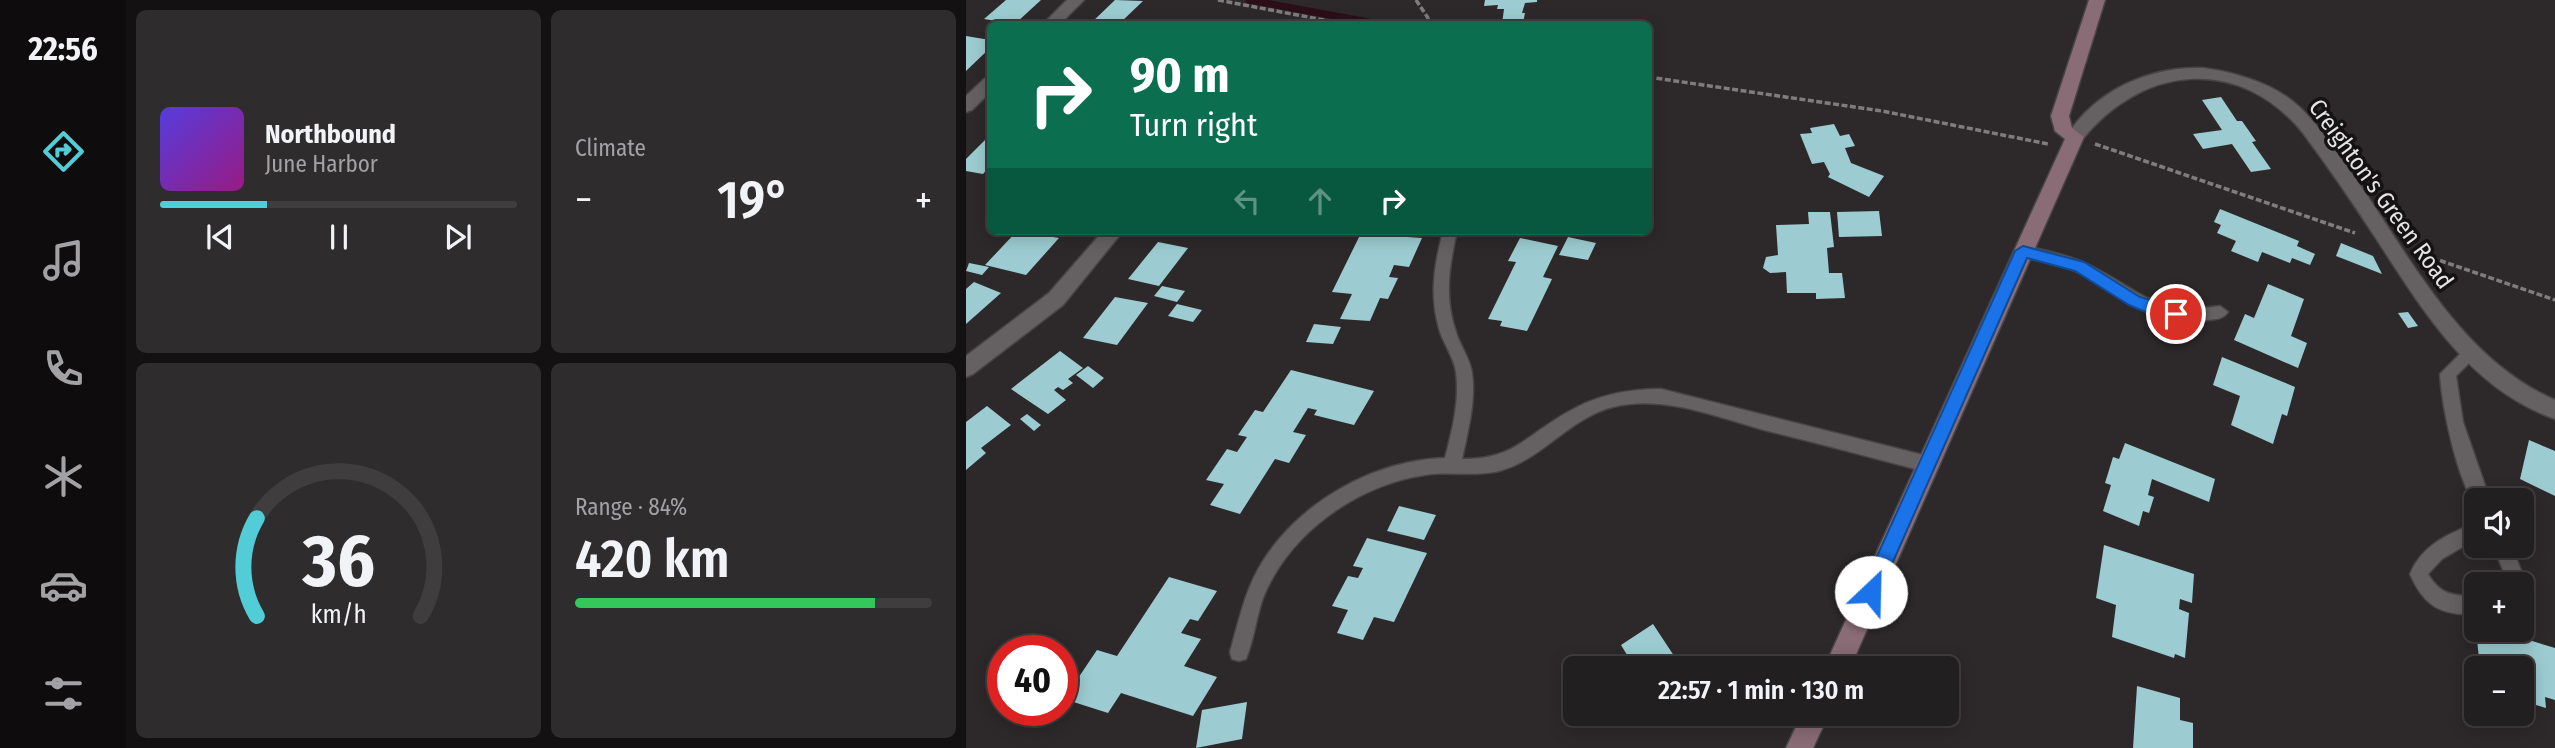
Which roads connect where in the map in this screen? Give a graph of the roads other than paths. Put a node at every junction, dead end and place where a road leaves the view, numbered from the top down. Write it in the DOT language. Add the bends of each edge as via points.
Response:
graph roads {
  1 [pos="1076,0"];
  2 [pos="2096,0"];
  3 [pos="1054,21"];
  4 [pos="987,86"];
  5 [pos="966,106"];
  6 [pos="2072,142"];
  7 [pos="1111,235"];
  8 [pos="1449,235"];
  9 [pos="2023,251"];
  10 [pos="2220,312"];
  11 [pos="2470,354"];
  12 [pos="966,368"];
  13 [pos="2555,410"];
  14 [pos="1927,464"];
  15 [pos="1452,465"];
  16 [pos="2477,488"];
  17 [pos="2464,536"];
  18 [pos="2464,605"];
  19 [pos="1239,652"];
  20 [pos="1842,656"];
  21 [pos="1810,726"];
  22 [pos="1799,748"];
  1 -- 3 [label="street"];
  2 -- 6 [label="street" via="2060,116"];
  4 -- 5 [label="street"];
  6 -- 9 [label="street"];
  6 -- 11 [label="street, Creighton's Green Road" via="2103,106 2152,79 2190,73 2237,80 2282,102 2303,123"];
  7 -- 12 [label="street" via="1056,299"];
  8 -- 15 [label="lane" via="1438,301 1464,370 1465,394"];
  9 -- 10 [label="lane" via="2079,266 2155,310 2196,317"];
  9 -- 14 [label="street"];
  11 -- 13 [label="street, Creighton's Green Road" via="2511,387"];
  11 -- 16 [label="lane" via="2448,374 2448,383 2458,436"];
  14 -- 15 [label="lane" via="1643,395 1623,396 1584,409 1503,463 1469,468"];
  14 -- 20 [label="street"];
  15 -- 19 [label="lane" via="1401,471 1375,480 1327,507 1306,525 1271,566 1257,591"];
  17 -- 18 [label="lane" via="2434,554 2419,574 2427,592 2438,601"];
  21 -- 22 [label="street"];
}
